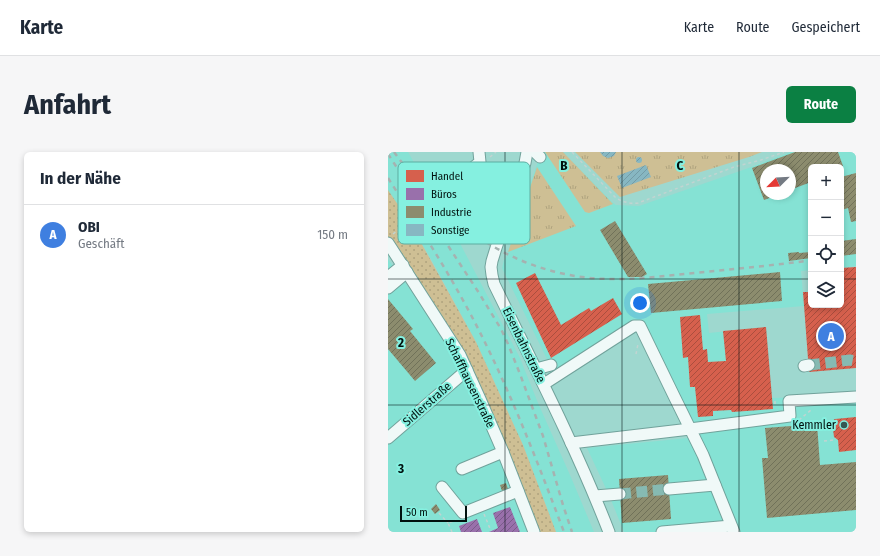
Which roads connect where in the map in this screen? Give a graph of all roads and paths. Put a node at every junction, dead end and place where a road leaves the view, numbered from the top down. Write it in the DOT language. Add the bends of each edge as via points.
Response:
graph roads {
  1 [pos="496,152"];
  2 [pos="527,152"];
  3 [pos="572,152"];
  4 [pos="784,152"];
  5 [pos="483,156"];
  6 [pos="525,162"];
  7 [pos="497,244"];
  8 [pos="395,253"];
  9 [pos="388,263"];
  10 [pos="388,270"];
  11 [pos="388,277"];
  12 [pos="388,288"];
  13 [pos="551,365"];
  14 [pos="467,370"];
  15 [pos="536,370"];
  16 [pos="544,384"];
  17 [pos="856,397"];
  18 [pos="775,401"];
  19 [pos="814,407"];
  20 [pos="776,418"];
  21 [pos="796,423"];
  22 [pos="690,429"];
  23 [pos="388,438"];
  24 [pos="835,438"];
  25 [pos="824,441"];
  26 [pos="571,443"];
  27 [pos="503,452"];
  28 [pos="462,469"];
  29 [pos="715,485"];
  30 [pos="442,487"];
  31 [pos="669,489"];
  32 [pos="518,491"];
  33 [pos="620,494"];
  34 [pos="595,496"];
  35 [pos="481,506"];
  36 [pos="439,513"];
  37 [pos="463,513"];
  38 [pos="448,523"];
  39 [pos="732,529"];
  40 [pos="491,531"];
  41 [pos="452,532"];
  42 [pos="534,532"];
  43 [pos="609,532"];
  44 [pos="662,532"];
  1 -- 5 [label="path"];
  2 -- 6 [label="street, Eisenbahnstraße"];
  3 -- 4 [label="path" via="616,198 633,204 734,167"];
  7 -- 15 [label="street, Eisenbahnstraße" via="491,267 494,284"];
  8 -- 9 [label="street"];
  8 -- 10 [label="street"];
  8 -- 11 [label="street"];
  8 -- 12 [label="street"];
  8 -- 14 [label="street, Schaffhausenstraße"];
  13 -- 15 [label="street"];
  14 -- 23 [label="street, Sidlerstraße"];
  14 -- 27 [label="street, Schaffhausenstraße"];
  15 -- 16 [label="street, Eisenbahnstraße"];
  16 -- 22 [label="street" via="634,326 640,326"];
  16 -- 26 [label="street, Eisenbahnstraße"];
  17 -- 20 [label="street" via="789,401 790,416"];
  18 -- 20 [label="path"];
  19 -- 21 [label="path"];
  20 -- 22 [label="street"];
  22 -- 26 [label="street"];
  22 -- 29 [label="street"];
  24 -- 25 [label="path"];
  26 -- 34 [label="street, Eisenbahnstraße"];
  27 -- 28 [label="street"];
  27 -- 32 [label="street, Schaffhausenstraße"];
  29 -- 31 [label="street"];
  29 -- 39 [label="street"];
  30 -- 37 [label="street"];
  32 -- 35 [label="street"];
  32 -- 42 [label="street, Schaffhausenstraße"];
  33 -- 34 [label="street"];
  34 -- 43 [label="street, Eisenbahnstraße"];
  35 -- 37 [label="street"];
  35 -- 40 [label="path"];
  36 -- 38 [label="path"];
  37 -- 38 [label="path" via="459,519"];
  38 -- 41 [label="path"];
  39 -- 44 [label="street"];
}
